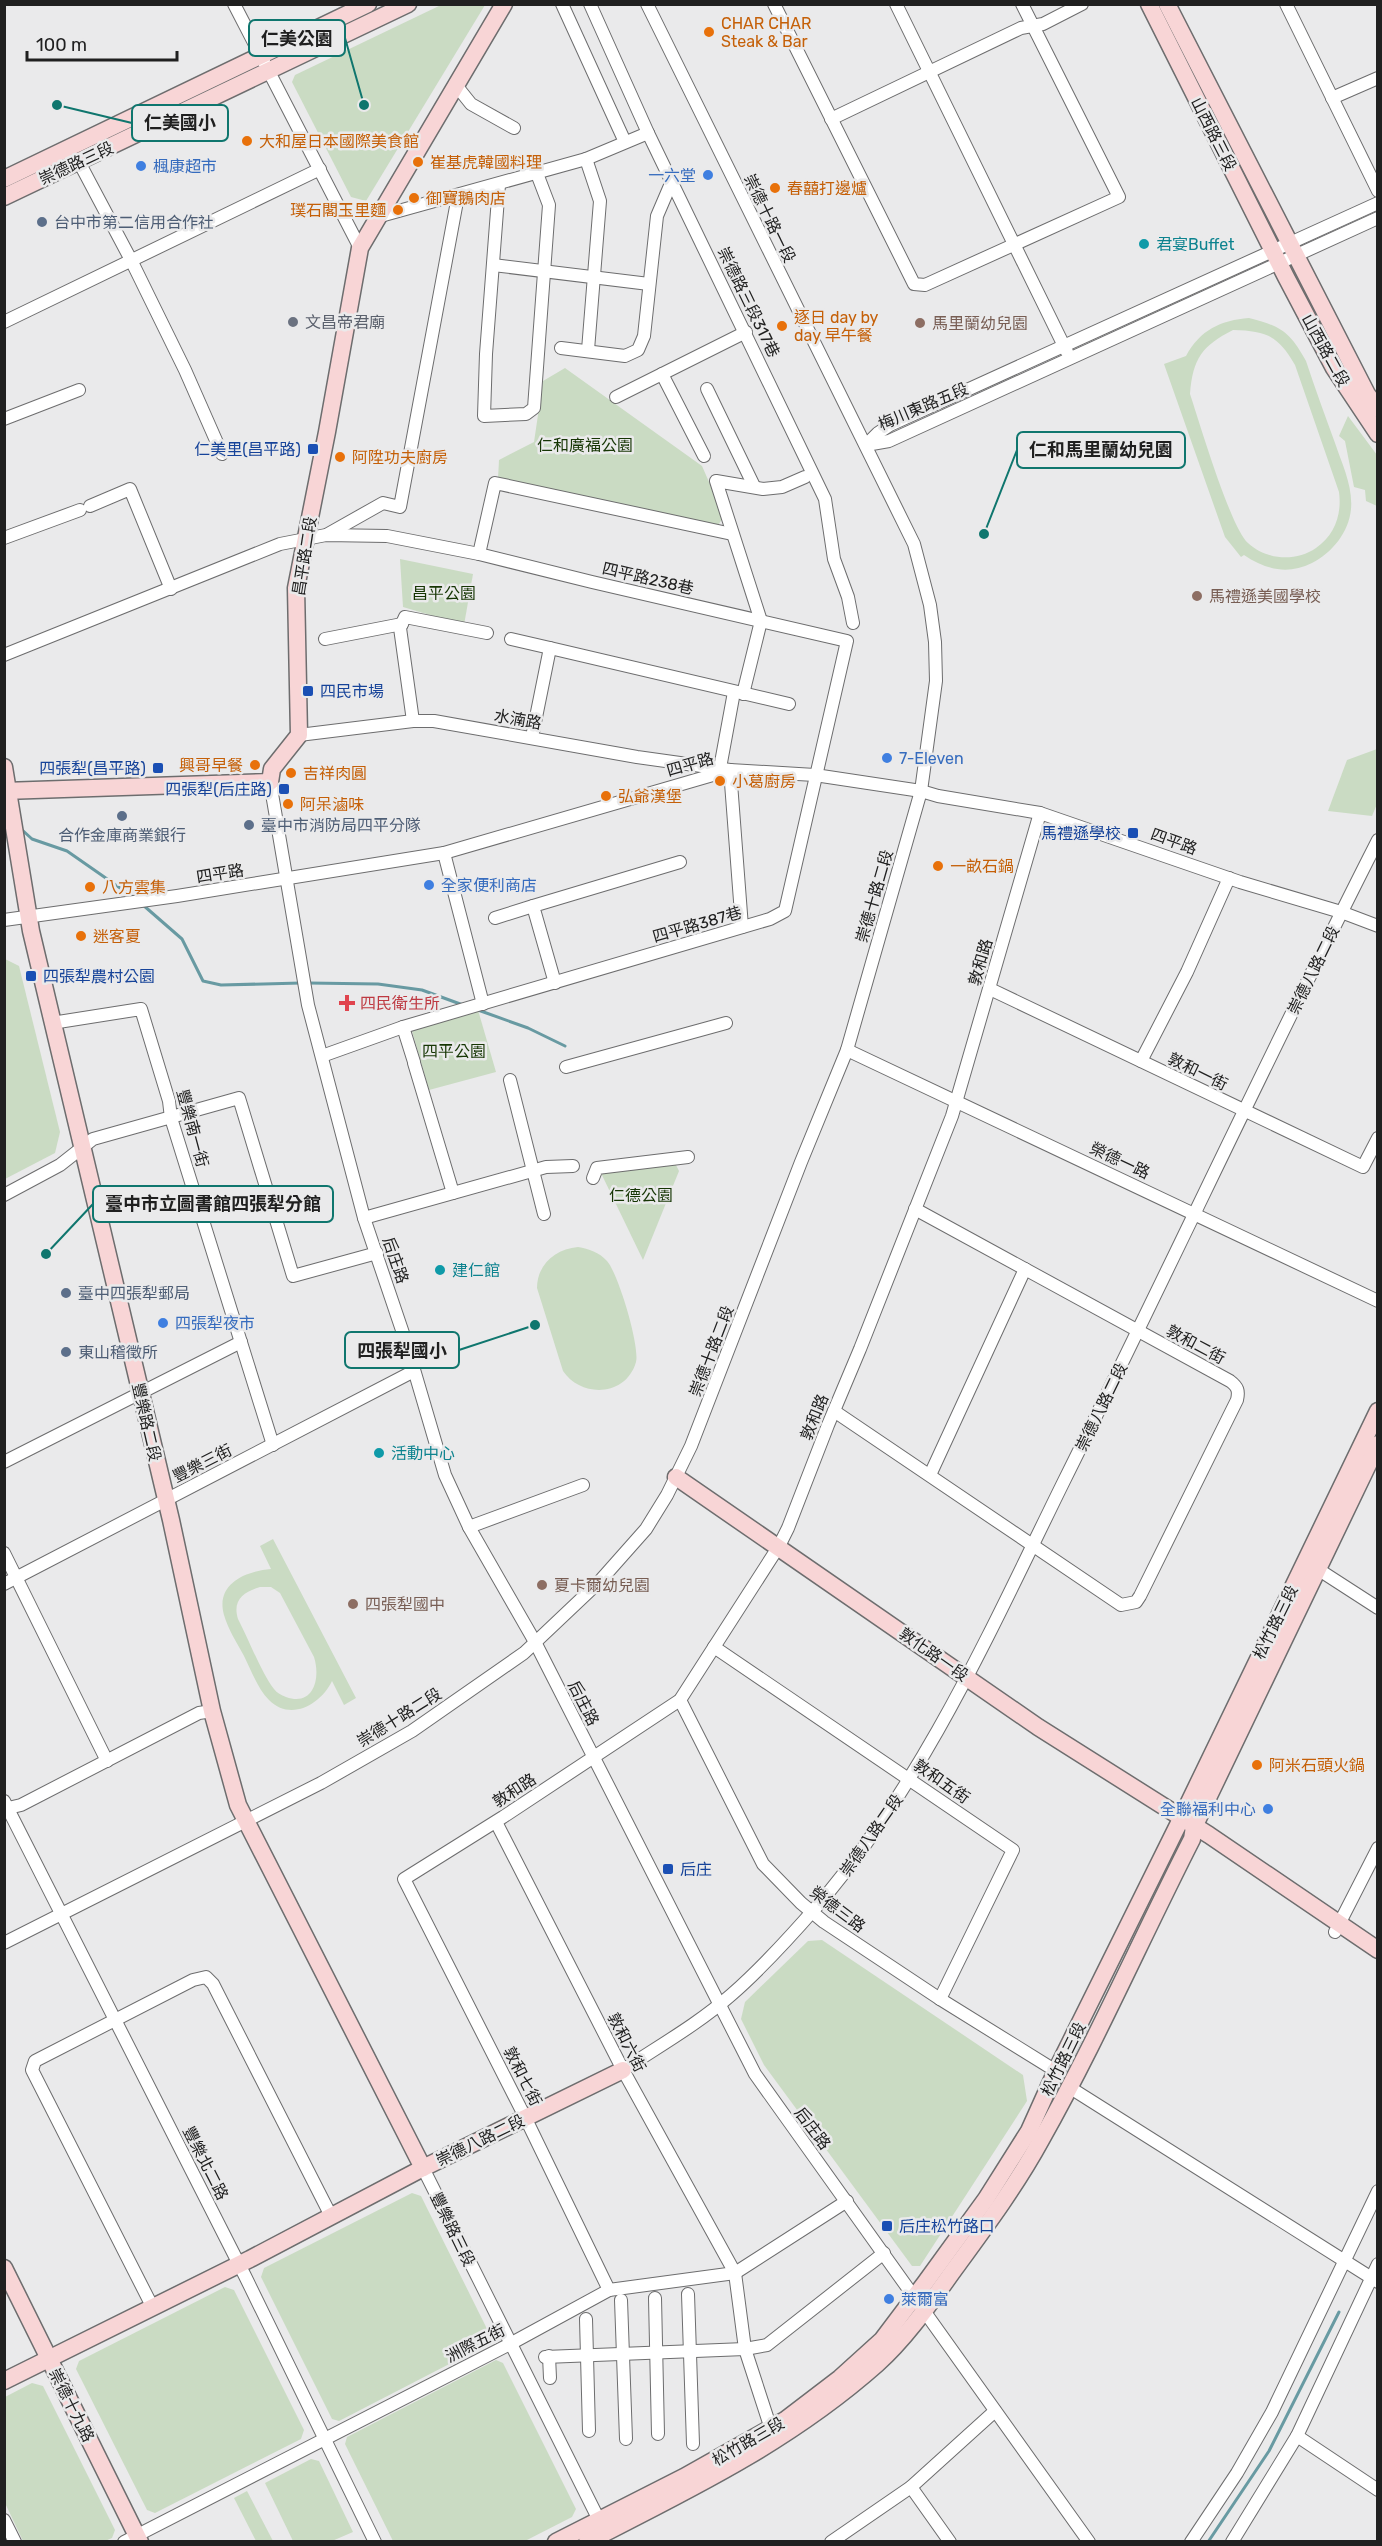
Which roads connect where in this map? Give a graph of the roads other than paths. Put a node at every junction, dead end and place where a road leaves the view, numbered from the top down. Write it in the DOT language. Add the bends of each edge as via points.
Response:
graph roads {
  1 [pos="234,4"];
  2 [pos="368,4"];
  3 [pos="408,4"];
  4 [pos="504,4"];
  5 [pos="562,4"];
  6 [pos="590,4"];
  7 [pos="647,4"];
  8 [pos="774,4"];
  9 [pos="896,4"];
  10 [pos="1022,4"];
  11 [pos="1082,4"];
  12 [pos="1149,4"];
  13 [pos="1167,4"];
  14 [pos="1286,4"];
  15 [pos="1033,26"];
  16 [pos="260,56"];
  17 [pos="930,71"];
  18 [pos="268,72"];
  19 [pos="1377,78"];
  20 [pos="455,84"];
  21 [pos="1332,98"];
  22 [pos="831,118"];
  23 [pos="514,128"];
  24 [pos="648,133"];
  25 [pos="625,142"];
  26 [pos="586,159"];
  27 [pos="79,162"];
  28 [pos="320,169"];
  29 [pos="536,171"];
  30 [pos="4,179"];
  31 [pos="672,181"];
  32 [pos="499,185"];
  33 [pos="1377,191"];
  34 [pos="459,196"];
  35 [pos="4,197"];
  36 [pos="1377,203"];
  37 [pos="377,217"];
  38 [pos="1377,218"];
  39 [pos="1014,244"];
  40 [pos="360,248"];
  41 [pos="1283,253"];
  42 [pos="131,260"];
  43 [pos="493,265"];
  44 [pos="544,272"];
  45 [pos="594,277"];
  46 [pos="649,284"];
  47 [pos="4,322"];
  48 [pos="746,332"];
  49 [pos="1064,346"];
  50 [pos="561,348"];
  51 [pos="588,350"];
  52 [pos="1070,358"];
  53 [pos="662,374"];
  54 [pos="707,389"];
  55 [pos="79,390"];
  56 [pos="616,397"];
  57 [pos="1377,409"];
  58 [pos="4,419"];
  59 [pos="1377,434"];
  60 [pos="866,445"];
  61 [pos="222,454"];
  62 [pos="704,456"];
  63 [pos="805,477"];
  64 [pos="754,486"];
  65 [pos="732,534"];
  66 [pos="327,535"];
  67 [pos="4,538"];
  68 [pos="304,539"];
  69 [pos="479,554"];
  70 [pos="171,589"];
  71 [pos="761,621"];
  72 [pos="853,623"];
  73 [pos="402,624"];
  74 [pos="487,633"];
  75 [pos="325,639"];
  76 [pos="511,639"];
  77 [pos="550,648"];
  78 [pos="4,655"];
  79 [pos="738,693"];
  80 [pos="789,704"];
  81 [pos="413,721"];
  82 [pos="299,735"];
  83 [pos="532,737"];
  84 [pos="4,767"];
  85 [pos="725,769"];
  86 [pos="815,775"];
  87 [pos="270,782"];
  88 [pos="6,791"];
  89 [pos="921,791"];
  90 [pos="1040,813"];
  91 [pos="1377,840"];
  92 [pos="444,853"];
  93 [pos="681,862"];
  94 [pos="1229,878"];
  95 [pos="288,879"];
  96 [pos="533,906"];
  97 [pos="1341,912"];
  98 [pos="28,916"];
  99 [pos="495,918"];
  100 [pos="4,920"];
  101 [pos="1377,926"];
  102 [pos="742,927"];
  103 [pos="555,983"];
  104 [pos="990,989"];
  105 [pos="483,1004"];
  106 [pos="52,1023"];
  107 [pos="726,1023"];
  108 [pos="404,1027"];
  109 [pos="848,1050"];
  110 [pos="322,1056"];
  111 [pos="1141,1061"];
  112 [pos="566,1067"];
  113 [pos="510,1080"];
  114 [pos="957,1101"];
  115 [pos="1244,1112"];
  116 [pos="171,1118"];
  117 [pos="1377,1138"];
  118 [pos="82,1150"];
  119 [pos="688,1157"];
  120 [pos="573,1166"];
  121 [pos="533,1171"];
  122 [pos="593,1178"];
  123 [pos="453,1193"];
  124 [pos="4,1195"];
  125 [pos="915,1209"];
  126 [pos="1193,1213"];
  127 [pos="544,1214"];
  128 [pos="364,1218"];
  129 [pos="377,1253"];
  130 [pos="1025,1269"];
  131 [pos="1377,1301"];
  132 [pos="1138,1331"];
  133 [pos="241,1342"];
  134 [pos="414,1371"];
  135 [pos="141,1393"];
  136 [pos="834,1411"];
  137 [pos="1377,1411"];
  138 [pos="273,1445"];
  139 [pos="1371,1454"];
  140 [pos="4,1462"];
  141 [pos="930,1475"];
  142 [pos="676,1477"];
  143 [pos="583,1485"];
  144 [pos="165,1500"];
  145 [pos="469,1527"];
  146 [pos="1033,1544"];
  147 [pos="779,1546"];
  148 [pos="4,1553"];
  149 [pos="1311,1565"];
  150 [pos="17,1578"];
  151 [pos="4,1584"];
  152 [pos="1377,1608"];
  153 [pos="535,1642"];
  154 [pos="714,1647"];
  155 [pos="967,1677"];
  156 [pos="680,1700"];
  157 [pos="212,1711"];
  158 [pos="594,1757"];
  159 [pos="107,1761"];
  160 [pos="909,1778"];
  161 [pos="6,1806"];
  162 [pos="246,1821"];
  163 [pos="496,1822"];
  164 [pos="1188,1823"];
  165 [pos="1377,1848"];
  166 [pos="404,1879"];
  167 [pos="811,1913"];
  168 [pos="61,1915"];
  169 [pos="1337,1928"];
  170 [pos="4,1943"];
  171 [pos="1377,1950"];
  172 [pos="1377,1960"];
  173 [pos="940,1999"];
  174 [pos="718,2005"];
  175 [pos="114,2020"];
  176 [pos="622,2070"];
  177 [pos="1056,2071"];
  178 [pos="1069,2087"];
  179 [pos="525,2117"];
  180 [pos="423,2168"];
  181 [pos="1377,2191"];
  182 [pos="847,2201"];
  183 [pos="331,2216"];
  184 [pos="884,2253"];
  185 [pos="1343,2261"];
  186 [pos="239,2264"];
  187 [pos="1377,2264"];
  188 [pos="4,2268"];
  189 [pos="735,2273"];
  190 [pos="1374,2280"];
  191 [pos="609,2290"];
  192 [pos="688,2294"];
  193 [pos="655,2298"];
  194 [pos="621,2300"];
  195 [pos="920,2303"];
  196 [pos="153,2308"];
  197 [pos="586,2319"];
  198 [pos="510,2344"];
  199 [pos="745,2349"];
  200 [pos="690,2351"];
  201 [pos="656,2352"];
  202 [pos="623,2354"];
  203 [pos="588,2355"];
  204 [pos="49,2358"];
  205 [pos="550,2378"];
  206 [pos="4,2381"];
  207 [pos="995,2411"];
  208 [pos="771,2429"];
  209 [pos="590,2431"];
  210 [pos="658,2434"];
  211 [pos="1297,2436"];
  212 [pos="324,2438"];
  213 [pos="626,2439"];
  214 [pos="693,2444"];
  215 [pos="911,2487"];
  216 [pos="1377,2490"];
  217 [pos="4,2520"];
  218 [pos="604,2531"];
  219 [pos="134,2539"];
  220 [pos="15,2541"];
  221 [pos="375,2541"];
  222 [pos="556,2541"];
  223 [pos="588,2541"];
  224 [pos="831,2541"];
  225 [pos="950,2541"];
  226 [pos="1089,2541"];
  227 [pos="1191,2541"];
  228 [pos="1232,2541"];
  1 -- 16 [label="street"];
  2 -- 16 [label="street, 崇德路三段"];
  3 -- 18 [label="street, 崇德路三段"];
  4 -- 20 [label="street, 昌平路二段"];
  5 -- 25 [label="street"];
  6 -- 24 [label="street, 崇德路三段317巷"];
  7 -- 60 [label="street, 崇德十路一段"];
  8 -- 22 [label="street"];
  9 -- 17 [label="street"];
  10 -- 15 [label="street"];
  11 -- 15 [label="street"];
  12 -- 41 [label="street, 山西路三段"];
  13 -- 41 [label="street, 山西路三段"];
  14 -- 21 [label="street"];
  15 -- 17 [label="street"];
  15 -- 39 [label="street" via="1119,197"];
  16 -- 18 [label="street"];
  16 -- 30 [label="street, 崇德路三段"];
  17 -- 22 [label="street"];
  17 -- 39 [label="street"];
  18 -- 27 [label="street, 崇德路三段"];
  18 -- 28 [label="street"];
  19 -- 21 [label="street"];
  20 -- 23 [label="street" via="471,104"];
  20 -- 37 [label="street, 昌平路二段"];
  21 -- 33 [label="street"];
  22 -- 39 [label="street" via="914,284 925,285"];
  24 -- 25 [label="street"];
  24 -- 31 [label="street, 崇德路三段317巷"];
  25 -- 26 [label="street"];
  26 -- 29 [label="street"];
  26 -- 45 [label="street" via="600,201"];
  27 -- 35 [label="street, 崇德路三段"];
  27 -- 42 [label="street"];
  28 -- 40 [label="street"];
  28 -- 42 [label="street"];
  29 -- 32 [label="street"];
  29 -- 44 [label="street" via="549,205"];
  31 -- 46 [label="street" via="657,216"];
  31 -- 48 [label="street, 崇德路三段317巷"];
  32 -- 34 [label="street"];
  32 -- 43 [label="street"];
  34 -- 37 [label="street"];
  34 -- 66 [label="street" via="400,507 383,503"];
  36 -- 41 [label="street, 梅川東路五段"];
  37 -- 40 [label="street, 昌平路二段"];
  38 -- 41 [label="street, 梅川東路五段"];
  39 -- 49 [label="street"];
  40 -- 68 [label="street, 昌平路二段"];
  41 -- 49 [label="street, 梅川東路五段"];
  41 -- 52 [label="street, 梅川東路五段"];
  41 -- 57 [label="street, 山西路二段"];
  41 -- 59 [label="street, 山西路二段" via="1334,369"];
  42 -- 47 [label="street"];
  42 -- 61 [label="street"];
  43 -- 44 [label="street"];
  43 -- 44 [label="street" via="484,416 526,414 534,408"];
  44 -- 45 [label="street"];
  45 -- 46 [label="street"];
  45 -- 51 [label="street"];
  46 -- 51 [label="street" via="644,336 638,350 625,356"];
  48 -- 53 [label="street"];
  48 -- 72 [label="street, 崇德路三段317巷" via="825,499 834,559"];
  49 -- 52 [label="street"];
  49 -- 60 [label="street, 梅川東路五段" via="883,428"];
  50 -- 51 [label="street"];
  52 -- 60 [label="street, 梅川東路五段" via="889,441"];
  53 -- 56 [label="street"];
  53 -- 62 [label="street"];
  54 -- 64 [label="street"];
  55 -- 58 [label="street"];
  60 -- 89 [label="street, 崇德十路二段" via="914,544 935,632 936,681"];
  63 -- 64 [label="street" via="782,487"];
  64 -- 65 [label="street" via="716,481"];
  65 -- 69 [label="street" via="495,483"];
  65 -- 71 [label="street"];
  66 -- 68 [label="street, 四平路238巷"];
  66 -- 69 [label="street, 四平路238巷" via="387,536"];
  67 -- 70 [label="street" via="130,489"];
  68 -- 70 [label="street, 四平路238巷" via="280,544"];
  68 -- 82 [label="street, 昌平路二段" via="296,588"];
  69 -- 71 [label="street, 四平路238巷"];
  70 -- 78 [label="street, 四平路238巷"];
  71 -- 79 [label="street"];
  71 -- 86 [label="street, 四平路238巷" via="847,641"];
  73 -- 74 [label="street" via="405,617"];
  73 -- 75 [label="street"];
  73 -- 81 [label="street"];
  76 -- 77 [label="street"];
  77 -- 79 [label="street"];
  77 -- 83 [label="street"];
  79 -- 80 [label="street"];
  79 -- 85 [label="street"];
  81 -- 82 [label="street, 水湳路"];
  81 -- 83 [label="street, 水湳路"];
  82 -- 87 [label="street" via="272,769"];
  83 -- 85 [label="street, 水湳路"];
  84 -- 88 [label="street, 豐樂路二段"];
  85 -- 86 [label="street, 四平路"];
  85 -- 92 [label="street, 四平路"];
  85 -- 102 [label="street"];
  86 -- 89 [label="street, 四平路"];
  86 -- 102 [label="street, 四平路387巷" via="785,911"];
  87 -- 88 [label="street"];
  87 -- 95 [label="street, 后庄路"];
  88 -- 98 [label="street, 豐樂路二段"];
  89 -- 90 [label="street, 四平路"];
  89 -- 109 [label="street, 崇德十路二段"];
  90 -- 94 [label="street, 四平路"];
  90 -- 104 [label="street, 敦和路"];
  91 -- 97 [label="street, 崇德八路二段"];
  92 -- 95 [label="street, 四平路"];
  92 -- 105 [label="street"];
  93 -- 96 [label="street"];
  94 -- 97 [label="street, 四平路"];
  94 -- 111 [label="street"];
  95 -- 98 [label="street, 四平路"];
  95 -- 110 [label="street, 后庄路" via="308,1005"];
  96 -- 99 [label="street"];
  96 -- 103 [label="street"];
  97 -- 101 [label="street, 四平路"];
  97 -- 115 [label="street, 崇德八路二段"];
  98 -- 100 [label="street, 四平路"];
  98 -- 106 [label="street, 豐樂路二段"];
  102 -- 103 [label="street, 四平路387巷"];
  103 -- 105 [label="street, 四平路387巷"];
  104 -- 111 [label="street, 敦和一街"];
  104 -- 114 [label="street, 敦和路"];
  105 -- 108 [label="street, 四平路387巷"];
  106 -- 116 [label="street, 豐樂南一街" via="141,1009"];
  106 -- 118 [label="street, 豐樂路二段"];
  107 -- 112 [label="street"];
  108 -- 110 [label="street, 四平路387巷"];
  108 -- 123 [label="street"];
  109 -- 114 [label="street, 榮德一路"];
  109 -- 142 [label="street, 崇德十路二段"];
  110 -- 128 [label="street, 后庄路"];
  111 -- 115 [label="street, 敦和一街"];
  113 -- 121 [label="street"];
  114 -- 125 [label="street, 敦和路"];
  114 -- 126 [label="street, 榮德一路"];
  115 -- 117 [label="street, 敦和一街" via="1363,1167"];
  115 -- 126 [label="street, 崇德八路二段"];
  116 -- 118 [label="street" via="93,1139"];
  116 -- 129 [label="street" via="239,1098 293,1276"];
  116 -- 133 [label="street, 豐樂南一街"];
  118 -- 124 [label="street"];
  118 -- 135 [label="street, 豐樂路二段"];
  119 -- 122 [label="street" via="597,1168"];
  120 -- 121 [label="street"];
  121 -- 123 [label="street"];
  121 -- 127 [label="street"];
  123 -- 128 [label="street"];
  125 -- 130 [label="street, 敦和二街"];
  125 -- 136 [label="street, 敦和路"];
  126 -- 131 [label="street, 榮德一路"];
  126 -- 132 [label="street, 崇德八路二段"];
  128 -- 129 [label="street, 后庄路"];
  129 -- 134 [label="street, 后庄路"];
  130 -- 132 [label="street, 敦和二街"];
  130 -- 141 [label="street"];
  132 -- 146 [label="street, 崇德八路二段"];
  132 -- 146 [label="street, 敦和二街" via="1236,1385 1237,1400 1136,1602 1121,1605"];
  133 -- 135 [label="street"];
  133 -- 138 [label="street, 豐樂南一街"];
  134 -- 138 [label="street, 豐樂三街"];
  134 -- 145 [label="street, 后庄路" via="445,1475"];
  135 -- 140 [label="street"];
  135 -- 144 [label="street, 豐樂路二段"];
  136 -- 141 [label="street"];
  136 -- 147 [label="street, 敦和路"];
  137 -- 139 [label="street, 松竹路三段"];
  138 -- 144 [label="street, 豐樂三街"];
  139 -- 149 [label="street, 松竹路三段"];
  141 -- 146 [label="street"];
  142 -- 147 [label="street, 敦化路一段"];
  142 -- 153 [label="street, 崇德十路二段" via="646,1529 599,1582"];
  143 -- 145 [label="street"];
  144 -- 150 [label="street, 豐樂三街"];
  144 -- 157 [label="street, 豐樂路二段"];
  145 -- 153 [label="street, 后庄路"];
  146 -- 155 [label="street, 崇德八路二段"];
  147 -- 154 [label="street, 敦和路"];
  147 -- 155 [label="street, 敦化路一段"];
  148 -- 150 [label="street"];
  149 -- 152 [label="street"];
  149 -- 164 [label="street, 松竹路三段"];
  150 -- 151 [label="street, 豐樂三街"];
  150 -- 159 [label="street"];
  153 -- 158 [label="street, 后庄路"];
  153 -- 162 [label="street, 崇德十路二段" via="412,1731"];
  154 -- 156 [label="street, 敦和路"];
  154 -- 160 [label="street, 敦和五街"];
  155 -- 160 [label="street, 崇德八路二段"];
  155 -- 164 [label="street, 敦化路一段"];
  156 -- 158 [label="street, 敦和路"];
  156 -- 167 [label="street, 榮德三路" via="763,1864"];
  157 -- 159 [label="street" via="199,1713"];
  157 -- 162 [label="street, 豐樂路二段"];
  158 -- 163 [label="street, 敦和路"];
  158 -- 174 [label="street, 后庄路"];
  159 -- 161 [label="street" via="21,1805"];
  160 -- 167 [label="street, 崇德八路二段" via="859,1854"];
  160 -- 173 [label="street, 敦和五街" via="1013,1850"];
  161 -- 168 [label="street, 豐樂北二路"];
  162 -- 168 [label="street, 崇德十路二段"];
  162 -- 180 [label="street, 豐樂路三段"];
  163 -- 166 [label="street, 敦和路"];
  163 -- 176 [label="street, 敦和六街"];
  164 -- 169 [label="street, 敦化路一段" via="1204,1845"];
  164 -- 177 [label="street, 松竹路三段"];
  164 -- 178 [label="street, 松竹路三段" via="1192,1839"];
  165 -- 169 [label="street"];
  166 -- 179 [label="street, 敦和七街"];
  167 -- 173 [label="street, 榮德三路"];
  167 -- 174 [label="street, 崇德八路二段"];
  168 -- 170 [label="street, 崇德十路二段"];
  168 -- 175 [label="street, 豐樂北二路"];
  169 -- 171 [label="street, 敦化路一段"];
  169 -- 172 [label="street, 敦化路一段"];
  173 -- 177 [label="street, 榮德三路"];
  174 -- 176 [label="street, 崇德八路二段"];
  174 -- 182 [label="street, 后庄路" via="755,2074"];
  175 -- 183 [label="street" via="206,1977"];
  175 -- 186 [label="street, 豐樂北二路"];
  175 -- 196 [label="street" via="35,2061 32,2070"];
  176 -- 179 [label="street, 崇德八路二段"];
  176 -- 189 [label="street, 敦和六街"];
  177 -- 195 [label="street, 松竹路三段" via="1014,2157"];
  178 -- 185 [label="street"];
  178 -- 195 [label="street, 松竹路三段" via="1010,2190"];
  179 -- 180 [label="street, 崇德八路二段"];
  179 -- 191 [label="street, 敦和七街"];
  180 -- 183 [label="street, 崇德八路二段"];
  180 -- 198 [label="street, 豐樂路三段"];
  181 -- 185 [label="street"];
  182 -- 184 [label="street, 后庄路"];
  182 -- 189 [label="street, 洲際五街"];
  183 -- 186 [label="street, 崇德八路二段"];
  184 -- 195 [label="street, 后庄路"];
  184 -- 199 [label="street" via="766,2345"];
  185 -- 190 [label="street"];
  185 -- 227 [label="street" via="1272,2412"];
  186 -- 196 [label="street, 崇德八路二段"];
  186 -- 212 [label="street, 豐樂北二路"];
  187 -- 190 [label="street"];
  188 -- 204 [label="street, 崇德十九路"];
  189 -- 191 [label="street, 洲際五街"];
  189 -- 199 [label="street"];
  190 -- 211 [label="street"];
  191 -- 198 [label="street, 洲際五街"];
  192 -- 200 [label="street"];
  193 -- 201 [label="street"];
  194 -- 202 [label="street"];
  195 -- 207 [label="street, 后庄路"];
  195 -- 208 [label="street, 松竹路三段" via="840,2378"];
  195 -- 218 [label="street, 松竹路三段" via="879,2362 808,2420 716,2475"];
  196 -- 204 [label="street, 崇德八路二段"];
  197 -- 203 [label="street"];
  198 -- 212 [label="street, 洲際五街"];
  198 -- 218 [label="street, 豐樂路三段"];
  199 -- 200 [label="street"];
  199 -- 208 [label="street"];
  200 -- 201 [label="street"];
  200 -- 214 [label="street"];
  201 -- 202 [label="street"];
  201 -- 210 [label="street"];
  202 -- 203 [label="street"];
  202 -- 213 [label="street"];
  203 -- 205 [label="street" via="547,2357"];
  203 -- 209 [label="street"];
  204 -- 206 [label="street, 崇德八路二段"];
  204 -- 219 [label="street, 崇德十九路"];
  207 -- 215 [label="street"];
  207 -- 226 [label="street, 后庄路"];
  208 -- 218 [label="street, 松竹路三段" via="684,2477"];
  211 -- 216 [label="street"];
  211 -- 228 [label="street"];
  212 -- 219 [label="street, 洲際五街"];
  212 -- 221 [label="street, 豐樂北二路"];
  215 -- 224 [label="street"];
  215 -- 225 [label="street"];
  217 -- 220 [label="street"];
  218 -- 222 [label="street, 松竹路三段"];
  218 -- 223 [label="street, 松竹路三段"];
}
